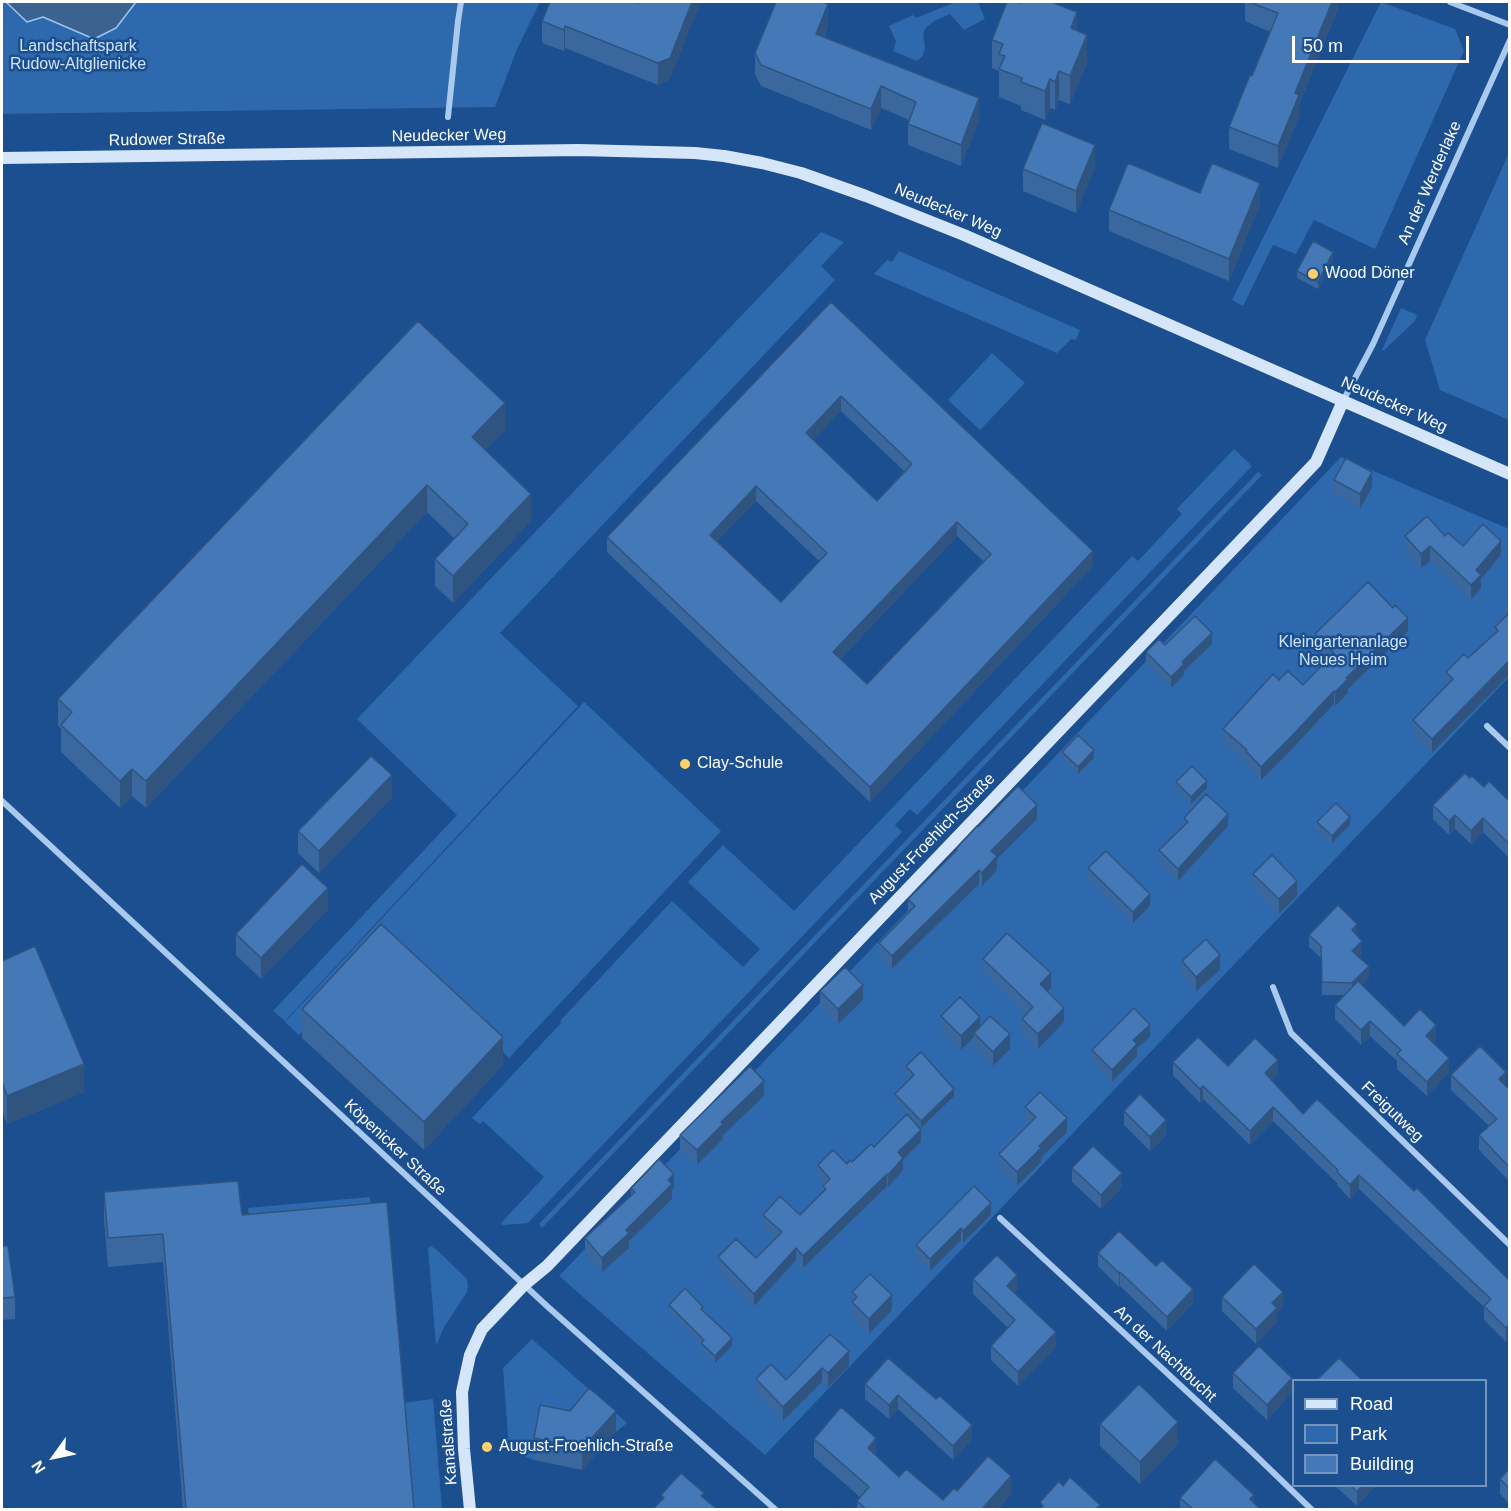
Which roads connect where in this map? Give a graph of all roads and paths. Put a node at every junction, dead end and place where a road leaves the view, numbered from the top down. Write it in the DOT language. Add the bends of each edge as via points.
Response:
graph roads {
  1 [pos="461,2"];
  2 [pos="1450,2"];
  3 [pos="1509,25"];
  4 [pos="1509,40"];
  5 [pos="448,117"];
  6 [pos="334,154"];
  7 [pos="2,158"];
  8 [pos="1343,401"];
  9 [pos="1509,474"];
  10 [pos="1487,726"];
  11 [pos="1509,748"];
  12 [pos="2,801"];
  13 [pos="1273,987"];
  14 [pos="1000,1218"];
  15 [pos="1509,1245"];
  16 [pos="524,1285"];
  17 [pos="470,1509"];
  18 [pos="776,1509"];
  19 [pos="1312,1509"];
  1 -- 5 [label="street"];
  2 -- 3 [label="street"];
  4 -- 8 [label="street, An der Werderlake" via="1373,344"];
  6 -- 7 [label="street, Rudower Straße"];
  6 -- 8 [label="street, Neudecker Weg" via="579,150 695,153 791,170 954,231"];
  8 -- 9 [label="street, Neudecker Weg"];
  8 -- 16 [label="street, August-Froehlich-Straße" via="1316,462 547,1266"];
  10 -- 11 [label="street"];
  12 -- 16 [label="street, Köpenicker Straße"];
  13 -- 15 [label="street, Freigutweg" via="1291,1033"];
  14 -- 19 [label="street, An der Nachtbucht"];
  16 -- 17 [label="street, Kanalstraße" via="482,1329 466,1369 462,1392"];
  16 -- 18 [label="street, Köpenicker Straße"];
}
